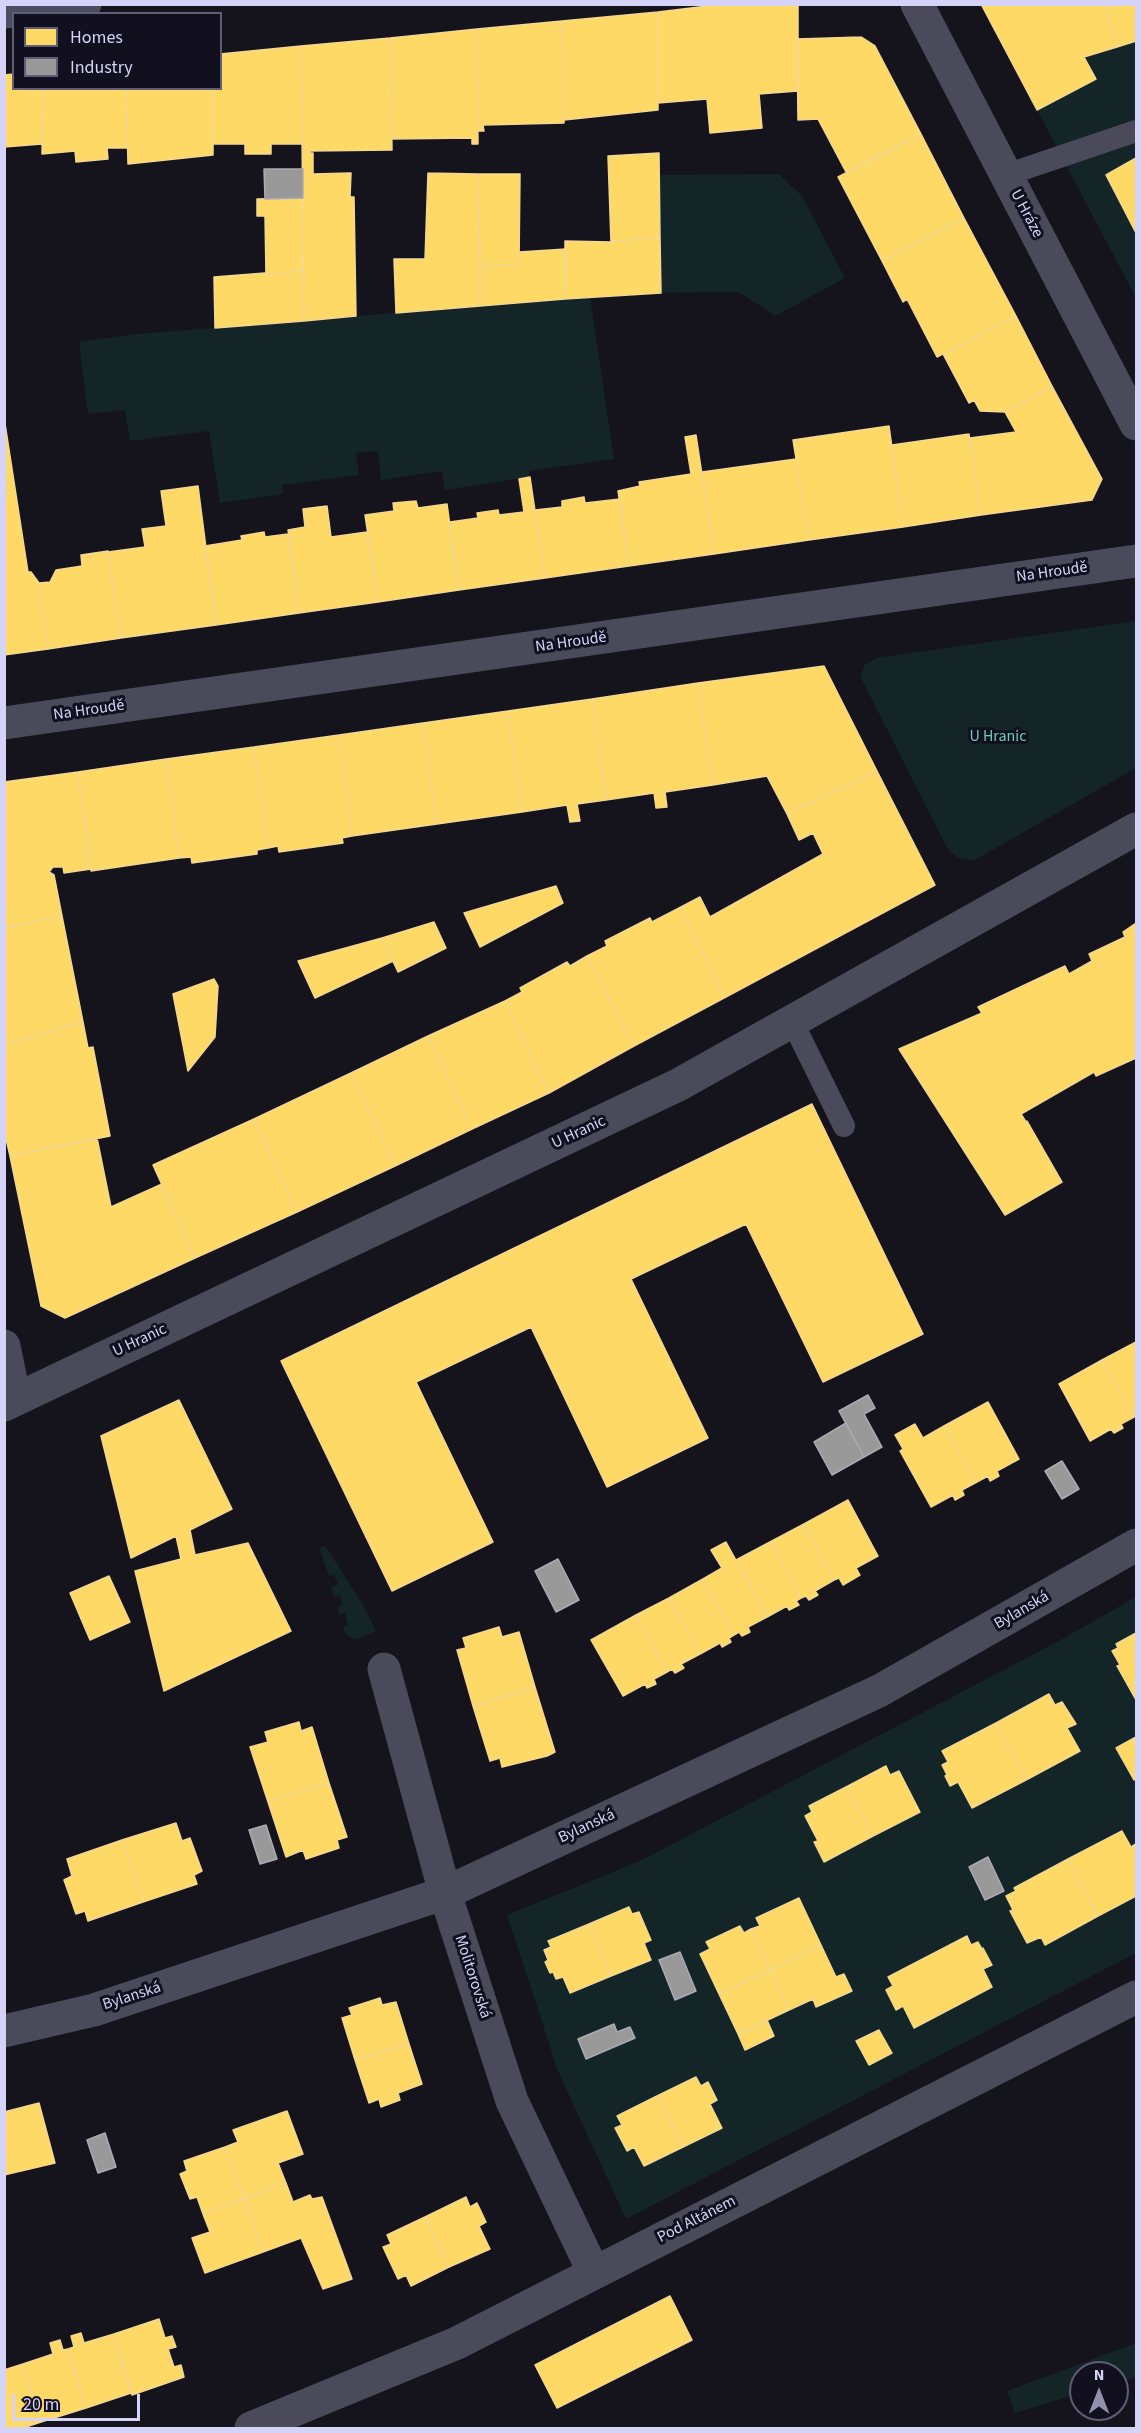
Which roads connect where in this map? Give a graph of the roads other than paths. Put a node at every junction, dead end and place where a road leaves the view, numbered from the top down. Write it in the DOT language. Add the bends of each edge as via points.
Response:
graph roads {
  1 [pos="85,4"];
  2 [pos="917,4"];
  3 [pos="4,12"];
  4 [pos="1137,131"];
  5 [pos="1006,175"];
  6 [pos="1134,414"];
  7 [pos="1137,561"];
  8 [pos="4,723"];
  9 [pos="1137,829"];
  10 [pos="793,1023"];
  11 [pos="844,1126"];
  12 [pos="4,1346"];
  13 [pos="10,1402"];
  14 [pos="1137,1545"];
  15 [pos="384,1669"];
  16 [pos="445,1893"];
  17 [pos="1137,1997"];
  18 [pos="4,2031"];
  19 [pos="594,2273"];
  20 [pos="251,2428"];
  1 -- 3 [label="main road"];
  2 -- 5 [label="street, U Hráze"];
  4 -- 5 [label="lane"];
  5 -- 6 [label="street, U Hráze"];
  7 -- 8 [label="street, Na Hroudě"];
  9 -- 10 [label="street, U Hranic"];
  10 -- 11 [label="lane"];
  10 -- 13 [label="street, U Hranic" via="678,1085"];
  12 -- 13 [label="street"];
  14 -- 16 [label="street, Bylanská" via="879,1692"];
  15 -- 16 [label="street, Molitorovská"];
  16 -- 18 [label="street, Bylanská" via="94,2010"];
  16 -- 19 [label="street, Molitorovská" via="512,2101"];
  17 -- 19 [label="street, Pod Altánem"];
  19 -- 20 [label="street, Pod Altánem" via="457,2343"];
}
